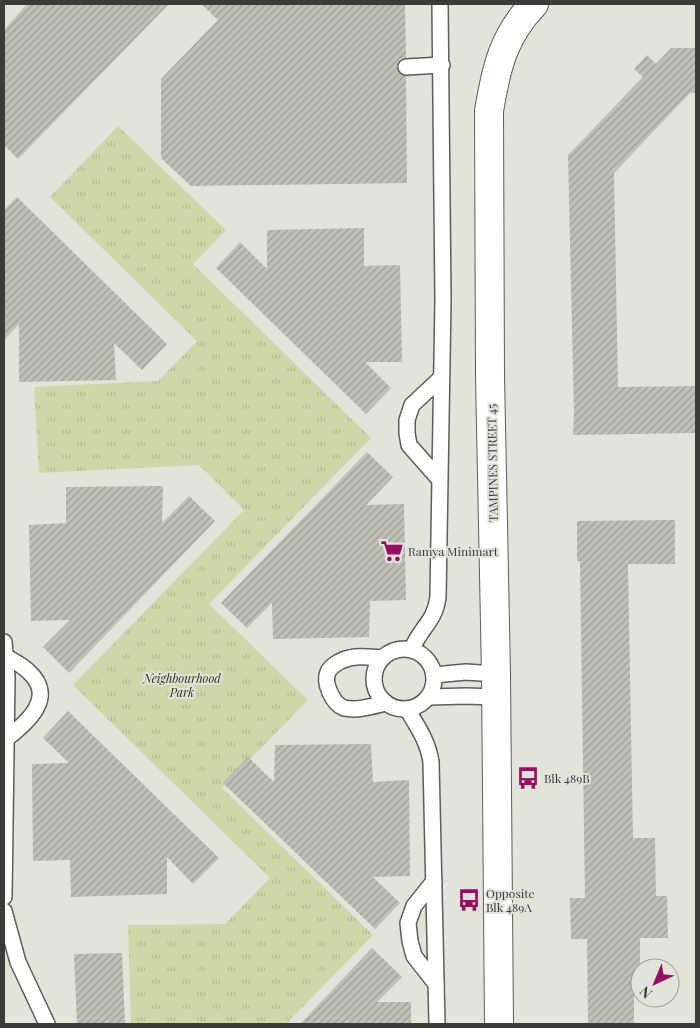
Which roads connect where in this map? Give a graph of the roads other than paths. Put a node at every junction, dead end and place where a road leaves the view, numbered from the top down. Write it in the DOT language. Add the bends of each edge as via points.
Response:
graph roads {
  1 [pos="440,4"];
  2 [pos="534,4"];
  3 [pos="442,65"];
  4 [pos="406,67"];
  5 [pos="441,378"];
  6 [pos="439,479"];
  7 [pos="4,649"];
  8 [pos="412,650"];
  9 [pos="381,658"];
  10 [pos="434,675"];
  11 [pos="496,686"];
  12 [pos="429,697"];
  13 [pos="386,703"];
  14 [pos="407,709"];
  15 [pos="6,739"];
  16 [pos="434,881"];
  17 [pos="4,897"];
  18 [pos="4,911"];
  19 [pos="436,984"];
  20 [pos="47,1024"];
  21 [pos="437,1024"];
  22 [pos="499,1024"];
  1 -- 3 [label="lane"];
  2 -- 11 [label="street, TAMPINES STREET 45" via="512,32 503,50 489,111"];
  3 -- 4 [label="lane"];
  3 -- 5 [label="lane"];
  5 -- 6 [label="lane"];
  5 -- 6 [label="lane" via="412,405 406,433 409,445"];
  6 -- 8 [label="lane" via="436,608"];
  7 -- 15 [label="lane"];
  7 -- 15 [label="lane" via="38,682 41,690 37,707 27,722"];
  8 -- 9 [label="lane" via="396,649"];
  8 -- 10 [label="lane" via="423,654"];
  9 -- 13 [label="lane" via="376,665 374,682"];
  9 -- 13 [label="lane" via="357,656 342,660 328,672 327,682 330,695 342,707 359,709"];
  10 -- 11 [label="lane" via="466,672"];
  10 -- 12 [label="lane"];
  11 -- 12 [label="lane" via="466,696"];
  11 -- 22 [label="street, TAMPINES STREET 45"];
  12 -- 14 [label="lane"];
  13 -- 14 [label="lane"];
  14 -- 16 [label="lane" via="429,750"];
  15 -- 17 [label="lane"];
  16 -- 19 [label="lane"];
  16 -- 19 [label="lane" via="414,906 408,922 414,956"];
  18 -- 20 [label="lane" via="18,962"];
  19 -- 21 [label="lane"];
}
